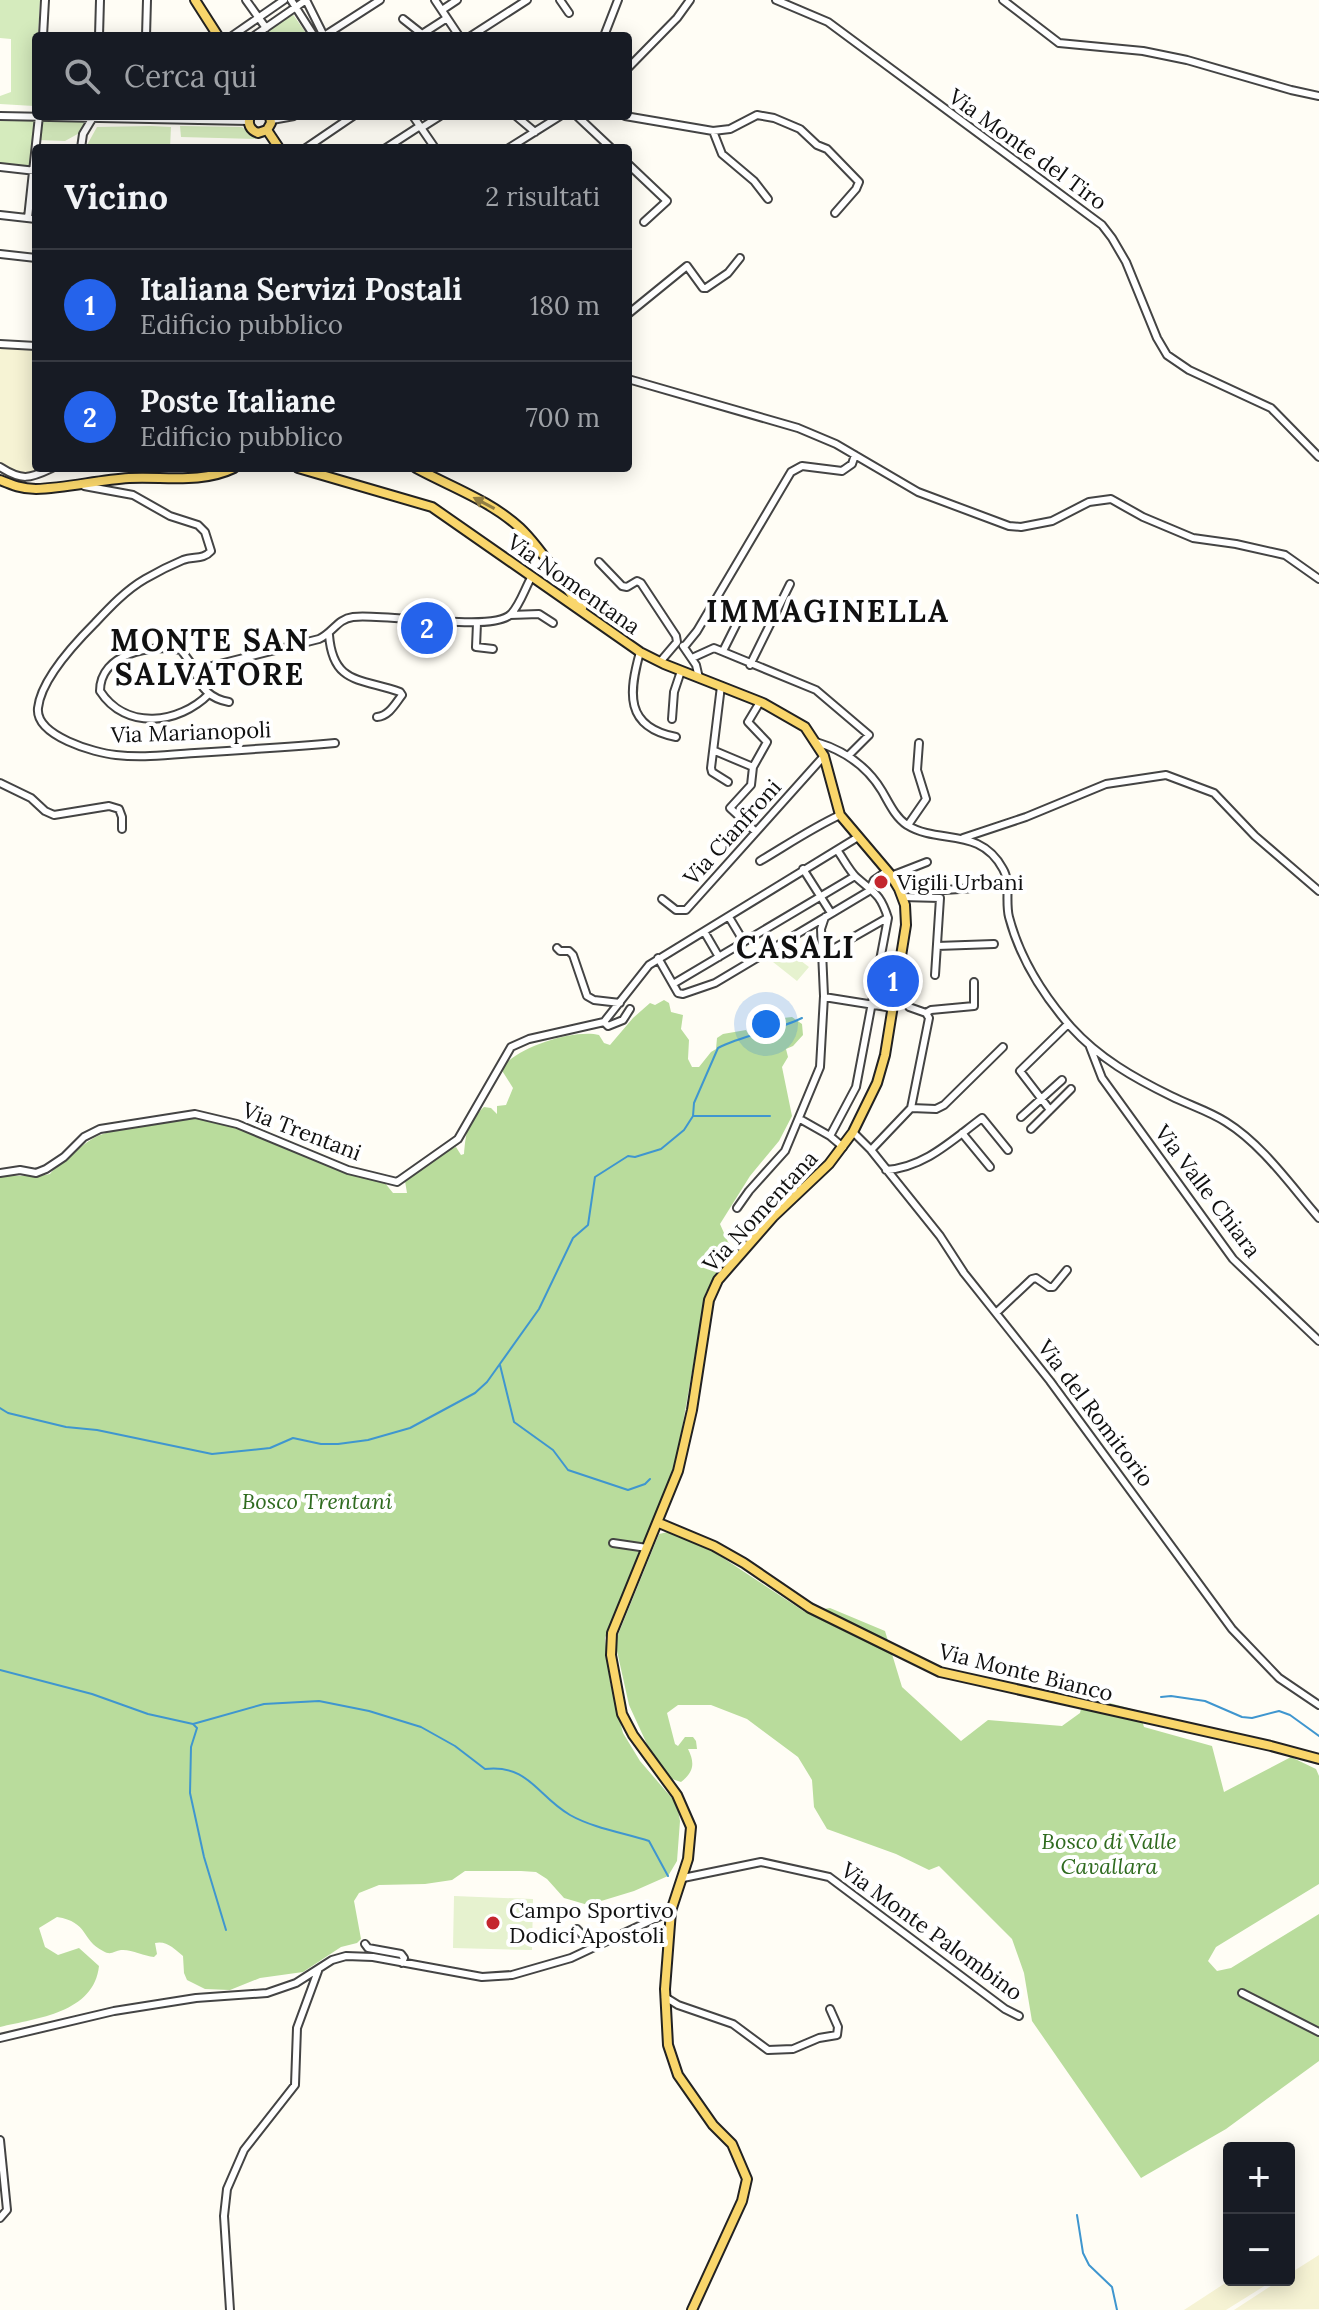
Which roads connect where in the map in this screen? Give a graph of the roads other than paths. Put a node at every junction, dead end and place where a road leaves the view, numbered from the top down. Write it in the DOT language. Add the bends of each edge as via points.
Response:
graph roads {
  1 [pos="45,0"];
  2 [pos="100,0"];
  3 [pos="147,0"];
  4 [pos="195,0"];
  5 [pos="246,0"];
  6 [pos="284,0"];
  7 [pos="291,0"];
  8 [pos="380,0"];
  9 [pos="435,0"];
  10 [pos="457,0"];
  11 [pos="527,0"];
  12 [pos="560,0"];
  13 [pos="618,0"];
  14 [pos="690,0"];
  15 [pos="776,0"];
  16 [pos="1003,0"];
  17 [pos="308,1"];
  18 [pos="296,7"];
  19 [pos="442,10"];
  20 [pos="569,13"];
  21 [pos="258,18"];
  22 [pos="447,18"];
  23 [pos="403,19"];
  24 [pos="266,28"];
  25 [pos="43,32"];
  26 [pos="99,32"];
  27 [pos="146,32"];
  28 [pos="215,32"];
  29 [pos="238,32"];
  30 [pos="260,32"];
  31 [pos="312,32"];
  32 [pos="322,32"];
  33 [pos="330,32"];
  34 [pos="418,32"];
  35 [pos="426,32"];
  36 [pos="456,32"];
  37 [pos="477,32"];
  38 [pos="606,32"];
  39 [pos="632,64"];
  40 [pos="1319,96"];
  41 [pos="0,116"];
  42 [pos="32,116"];
  43 [pos="632,117"];
  44 [pos="39,120"];
  45 [pos="91,120"];
  46 [pos="251,120"];
  47 [pos="270,120"];
  48 [pos="347,120"];
  49 [pos="416,120"];
  50 [pos="433,120"];
  51 [pos="521,120"];
  52 [pos="554,120"];
  53 [pos="581,120"];
  54 [pos="420,127"];
  55 [pos="267,130"];
  56 [pos="713,131"];
  57 [pos="535,132"];
  58 [pos="37,144"];
  59 [pos="82,144"];
  60 [pos="276,144"];
  61 [pos="312,144"];
  62 [pos="392,144"];
  63 [pos="432,144"];
  64 [pos="516,144"];
  65 [pos="607,144"];
  66 [pos="0,167"];
  67 [pos="632,168"];
  68 [pos="32,171"];
  69 [pos="768,199"];
  70 [pos="835,213"];
  71 [pos="0,215"];
  72 [pos="32,219"];
  73 [pos="644,222"];
  74 [pos="0,254"];
  75 [pos="32,258"];
  76 [pos="740,258"];
  77 [pos="632,311"];
  78 [pos="0,344"];
  79 [pos="32,346"];
  80 [pos="632,380"];
  81 [pos="855,455"];
  82 [pos="1319,457"];
  83 [pos="0,467"];
  84 [pos="43,472"];
  85 [pos="222,472"];
  86 [pos="312,472"];
  87 [pos="424,472"];
  88 [pos="0,480"];
  89 [pos="77,484"];
  90 [pos="599,562"];
  91 [pos="532,576"];
  92 [pos="1319,579"];
  93 [pos="790,584"];
  94 [pos="510,615"];
  95 [pos="741,615"];
  96 [pos="423,618"];
  97 [pos="593,621"];
  98 [pos="477,623"];
  99 [pos="553,623"];
  100 [pos="329,635"];
  101 [pos="427,637"];
  102 [pos="680,643"];
  103 [pos="493,649"];
  104 [pos="723,651"];
  105 [pos="640,652"];
  106 [pos="692,658"];
  107 [pos="660,662"];
  108 [pos="750,665"];
  109 [pos="194,671"];
  110 [pos="681,671"];
  111 [pos="699,678"];
  112 [pos="721,686"];
  113 [pos="209,694"];
  114 [pos="229,702"];
  115 [pos="760,702"];
  116 [pos="377,717"];
  117 [pos="672,719"];
  118 [pos="676,737"];
  119 [pos="816,742"];
  120 [pos="335,743"];
  121 [pos="919,743"];
  122 [pos="715,751"];
  123 [pos="824,756"];
  124 [pos="848,756"];
  125 [pos="753,767"];
  126 [pos="728,782"];
  127 [pos="0,783"];
  128 [pos="840,815"];
  129 [pos="908,825"];
  130 [pos="122,829"];
  131 [pos="756,832"];
  132 [pos="858,837"];
  133 [pos="963,838"];
  134 [pos="837,850"];
  135 [pos="760,861"];
  136 [pos="927,862"];
  137 [pos="803,869"];
  138 [pos="889,873"];
  139 [pos="855,876"];
  140 [pos="870,886"];
  141 [pos="1006,886"];
  142 [pos="944,890"];
  143 [pos="1319,891"];
  144 [pos="821,897"];
  145 [pos="902,897"];
  146 [pos="662,899"];
  147 [pos="828,915"];
  148 [pos="729,917"];
  149 [pos="888,918"];
  150 [pos="705,933"];
  151 [pos="744,942"];
  152 [pos="994,944"];
  153 [pos="937,946"];
  154 [pos="557,948"];
  155 [pos="824,954"];
  156 [pos="719,957"];
  157 [pos="658,958"];
  158 [pos="935,975"];
  159 [pos="897,976"];
  160 [pos="974,982"];
  161 [pos="673,984"];
  162 [pos="824,997"];
  163 [pos="620,1003"];
  164 [pos="873,1004"];
  165 [pos="893,1008"];
  166 [pos="630,1009"];
  167 [pos="926,1013"];
  168 [pos="604,1022"];
  169 [pos="1068,1024"];
  170 [pos="1003,1047"];
  171 [pos="1090,1047"];
  172 [pos="1062,1080"];
  173 [pos="1071,1089"];
  174 [pos="1041,1099"];
  175 [pos="911,1108"];
  176 [pos="1050,1110"];
  177 [pos="1021,1117"];
  178 [pos="800,1119"];
  179 [pos="1031,1129"];
  180 [pos="853,1132"];
  181 [pos="962,1133"];
  182 [pos="830,1136"];
  183 [pos="843,1147"];
  184 [pos="871,1150"];
  185 [pos="1008,1150"];
  186 [pos="990,1167"];
  187 [pos="886,1170"];
  188 [pos="0,1173"];
  189 [pos="737,1208"];
  190 [pos="1319,1218"];
  191 [pos="1067,1270"];
  192 [pos="997,1312"];
  193 [pos="1319,1341"];
  194 [pos="659,1523"];
  195 [pos="613,1543"];
  196 [pos="647,1548"];
  197 [pos="1319,1705"];
  198 [pos="1319,1759"];
  199 [pos="683,1878"];
  200 [pos="671,1911"];
  201 [pos="577,1929"];
  202 [pos="365,1944"];
  203 [pos="593,1947"];
  204 [pos="402,1963"];
  205 [pos="320,1968"];
  206 [pos="1242,1993"];
  207 [pos="665,1997"];
  208 [pos="830,2009"];
  209 [pos="1019,2016"];
  210 [pos="1319,2032"];
  211 [pos="0,2038"];
  212 [pos="0,2140"];
  213 [pos="0,2218"];
  214 [pos="230,2310"];
  215 [pos="692,2310"];
  1 -- 25 [label="street"];
  2 -- 26 [label="street"];
  3 -- 27 [label="street"];
  4 -- 28 [label="main road"];
  5 -- 21 [label="street"];
  6 -- 21 [label="street"];
  7 -- 18 [label="street"];
  8 -- 33 [label="street"];
  9 -- 19 [label="street"];
  10 -- 19 [label="street"];
  11 -- 37 [label="street"];
  12 -- 20 [label="street"];
  13 -- 38 [label="street"];
  14 -- 39 [label="street"];
  15 -- 82 [label="street, Via Monte del Tiro" via="828,22 1102,225 1126,262 1167,355 1271,408"];
  16 -- 40 [label="street" via="1059,43 1130,48"];
  17 -- 18 [label="street"];
  17 -- 32 [label="street"];
  18 -- 24 [label="street"];
  18 -- 31 [label="street"];
  19 -- 22 [label="street"];
  21 -- 24 [label="street"];
  21 -- 29 [label="street"];
  22 -- 35 [label="street"];
  22 -- 36 [label="street"];
  23 -- 34 [label="street"];
  24 -- 30 [label="street"];
  41 -- 42 [label="street"];
  43 -- 56 [label="street"];
  44 -- 58 [label="street"];
  45 -- 59 [label="street"];
  46 -- 55 [label="main road" via="255,132"];
  47 -- 55 [label="main road"];
  48 -- 61 [label="street"];
  49 -- 54 [label="street"];
  50 -- 54 [label="street"];
  51 -- 57 [label="street"];
  52 -- 57 [label="street"];
  53 -- 65 [label="street"];
  54 -- 62 [label="street"];
  54 -- 63 [label="street"];
  55 -- 60 [label="main road"];
  56 -- 69 [label="street" via="722,154"];
  56 -- 70 [label="street" via="757,115 800,129 859,182"];
  57 -- 64 [label="street"];
  66 -- 68 [label="street"];
  67 -- 73 [label="street" via="667,201"];
  71 -- 72 [label="street"];
  74 -- 75 [label="street"];
  76 -- 77 [label="street" via="706,288 687,266"];
  78 -- 79 [label="street"];
  80 -- 81 [label="street" via="781,422"];
  81 -- 92 [label="street" via="918,492 1011,527 1052,521 1089,502 1111,499 1196,539 1285,555"];
  81 -- 102 [label="street" via="842,471 802,466 792,471 705,618"];
  83 -- 84 [label="street" via="19,478"];
  85 -- 89 [label="main road"];
  86 -- 91 [label="main road, Via Nomentana" via="426,504"];
  97 -- 87 [label="main road, one-way" via="519,528 492,507"];
  88 -- 89 [label="main road" via="35,489"];
  89 -- 120 [label="street, Via Marianopoli" via="133,495 198,525 211,551 145,579 93,624 63,657 44,692 38,708 45,725 73,744 117,756"];
  90 -- 102 [label="street" via="622,586 640,582"];
  91 -- 94 [label="street"];
  91 -- 97 [label="main road, Via Nomentana"];
  93 -- 108 [label="street"];
  94 -- 98 [label="street"];
  94 -- 99 [label="street" via="539,614"];
  95 -- 104 [label="street"];
  96 -- 98 [label="street"];
  96 -- 100 [label="street" via="355,617 342,620"];
  96 -- 101 [label="street" via="414,633"];
  97 -- 105 [label="main road, Via Nomentana"];
  98 -- 103 [label="street" via="476,647"];
  100 -- 109 [label="street"];
  100 -- 116 [label="street" via="338,670 402,695 391,711"];
  102 -- 106 [label="street"];
  102 -- 107 [label="street"];
  104 -- 106 [label="street" via="709,649"];
  104 -- 108 [label="street"];
  105 -- 107 [label="main road, Via Nomentana"];
  105 -- 118 [label="street" via="630,694 633,705 653,728"];
  106 -- 111 [label="street"];
  107 -- 110 [label="main road, Via Nomentana"];
  108 -- 124 [label="street" via="816,690 869,735"];
  109 -- 113 [label="street"];
  109 -- 113 [label="street" via="181,650 141,650 118,660 100,682 100,691 143,721 178,715"];
  110 -- 111 [label="main road, Via Nomentana"];
  110 -- 117 [label="street"];
  111 -- 112 [label="main road, Via Nomentana"];
  112 -- 115 [label="main road, Via Nomentana"];
  112 -- 122 [label="street"];
  113 -- 114 [label="street"];
  115 -- 119 [label="main road, Via Nomentana" via="798,722"];
  115 -- 125 [label="street" via="748,722 767,742"];
  119 -- 123 [label="main road, Via Nomentana"];
  119 -- 124 [label="street"];
  121 -- 129 [label="street" via="917,770 926,799"];
  122 -- 125 [label="street"];
  122 -- 126 [label="street" via="712,772"];
  123 -- 128 [label="main road, Via Nomentana"];
  123 -- 131 [label="street, Via Cianfroni"];
  124 -- 129 [label="street" via="863,767"];
  125 -- 131 [label="street" via="751,785 730,808"];
  127 -- 130 [label="street" via="54,815 119,809"];
  128 -- 132 [label="main road, Via Nomentana"];
  128 -- 135 [label="street"];
  129 -- 133 [label="street"];
  131 -- 146 [label="street, Via Cianfroni" via="686,910 676,910"];
  132 -- 134 [label="street"];
  132 -- 138 [label="main road, Via Nomentana"];
  133 -- 141 [label="street" via="994,856 1005,872"];
  133 -- 143 [label="street" via="1106,784 1166,775 1214,793"];
  134 -- 137 [label="street"];
  134 -- 139 [label="street"];
  136 -- 138 [label="street"];
  137 -- 144 [label="street"];
  137 -- 148 [label="street"];
  138 -- 140 [label="street"];
  138 -- 145 [label="main road, Via Nomentana"];
  139 -- 140 [label="street"];
  139 -- 144 [label="street"];
  140 -- 147 [label="street"];
  140 -- 149 [label="street"];
  141 -- 142 [label="street"];
  141 -- 169 [label="street" via="1010,919 1024,958"];
  144 -- 147 [label="street"];
  144 -- 151 [label="street"];
  145 -- 153 [label="street" via="940,898"];
  145 -- 159 [label="main road, Via Nomentana" via="906,925"];
  147 -- 155 [label="street" via="821,929"];
  147 -- 161 [label="street" via="715,983 683,994"];
  148 -- 150 [label="street"];
  148 -- 151 [label="street"];
  149 -- 155 [label="street"];
  149 -- 164 [label="street"];
  150 -- 156 [label="street"];
  150 -- 157 [label="street"];
  151 -- 156 [label="street"];
  152 -- 153 [label="street"];
  153 -- 158 [label="street"];
  154 -- 163 [label="street" via="573,955 587,996"];
  155 -- 162 [label="street"];
  156 -- 161 [label="street"];
  157 -- 161 [label="street"];
  157 -- 163 [label="street"];
  159 -- 165 [label="main road, Via Nomentana"];
  159 -- 167 [label="street" via="909,1007"];
  160 -- 167 [label="street" via="974,1006"];
  162 -- 164 [label="street"];
  162 -- 178 [label="street" via="820,1067"];
  163 -- 168 [label="street"];
  164 -- 165 [label="street"];
  164 -- 182 [label="street" via="856,1087"];
  165 -- 180 [label="main road, Via Nomentana" via="877,1083"];
  166 -- 168 [label="street" via="623,1020 608,1026"];
  167 -- 175 [label="street"];
  168 -- 188 [label="street, Via Trentani" via="511,1047 458,1139 397,1182 348,1170 237,1124 195,1114 100,1129 46,1169"];
  169 -- 171 [label="street"];
  169 -- 174 [label="street" via="1020,1071"];
  170 -- 175 [label="street" via="944,1105"];
  171 -- 190 [label="street" via="1128,1073 1237,1129"];
  171 -- 193 [label="street, Via Valle Chiara" via="1102,1078 1229,1254"];
  172 -- 174 [label="street"];
  173 -- 176 [label="street"];
  174 -- 176 [label="street"];
  174 -- 177 [label="street"];
  175 -- 184 [label="street"];
  176 -- 179 [label="street"];
  178 -- 182 [label="street"];
  178 -- 189 [label="street" via="785,1151"];
  180 -- 183 [label="main road, Via Nomentana"];
  180 -- 184 [label="street, Via del Romitorio"];
  181 -- 185 [label="street" via="982,1118"];
  181 -- 186 [label="street"];
  181 -- 187 [label="street" via="908,1168"];
  182 -- 183 [label="street"];
  183 -- 194 [label="main road, Via Nomentana" via="714,1285 680,1463"];
  184 -- 187 [label="street, Via del Romitorio"];
  187 -- 192 [label="street, Via del Romitorio"];
  191 -- 192 [label="street" via="1053,1287 1032,1279"];
  192 -- 197 [label="street, Via del Romitorio" via="1232,1629 1279,1678"];
  194 -- 196 [label="main road, Via Nomentana"];
  194 -- 198 [label="main road, Via Monte Bianco" via="714,1546 810,1608 940,1672"];
  195 -- 196 [label="street"];
  196 -- 199 [label="main road, Via Nomentana" via="616,1621 611,1655 627,1725 690,1820"];
  199 -- 200 [label="main road, Via Nomentana"];
  199 -- 209 [label="street, Via Monte Palombino" via="761,1862 829,1877"];
  200 -- 203 [label="street"];
  200 -- 207 [label="main road, Via Nomentana"];
  201 -- 203 [label="street"];
  202 -- 204 [label="street" via="401,1954"];
  203 -- 204 [label="street" via="493,1977"];
  204 -- 205 [label="street" via="350,1955"];
  205 -- 211 [label="street" via="263,1994 114,2011"];
  205 -- 214 [label="street" via="298,2024 294,2087 244,2150 227,2189"];
  206 -- 210 [label="street"];
  207 -- 208 [label="street" via="733,2024 774,2050 837,2035"];
  207 -- 215 [label="main road, Via Nomentana" via="673,2066 736,2149 747,2179"];
  212 -- 213 [label="street" via="7,2210"];
}
